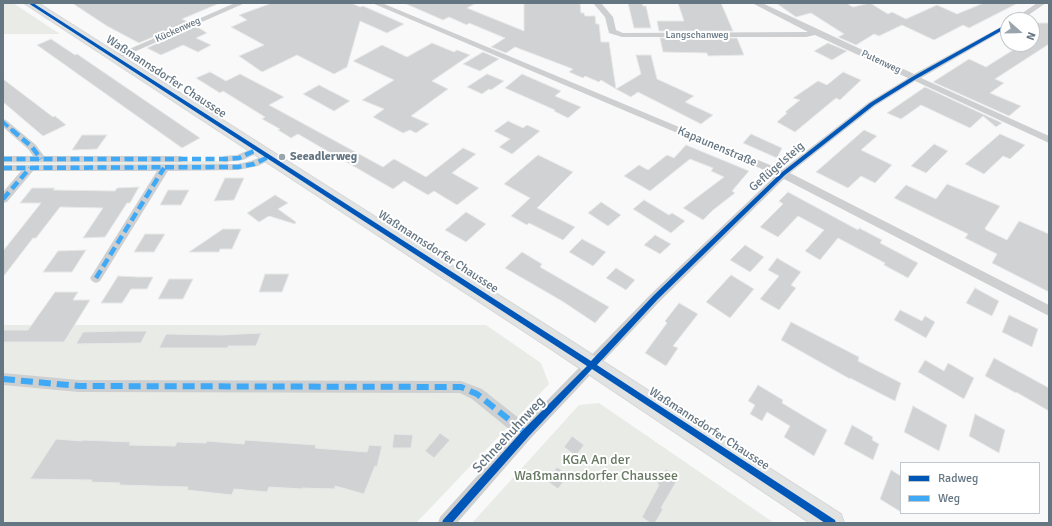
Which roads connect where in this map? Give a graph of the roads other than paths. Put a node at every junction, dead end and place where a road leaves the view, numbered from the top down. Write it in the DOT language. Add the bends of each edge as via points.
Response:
graph roads {
  1 [pos="30,3"];
  2 [pos="241,3"];
  3 [pos="376,3"];
  4 [pos="597,3"];
  5 [pos="756,3"];
  6 [pos="1042,3"];
  7 [pos="1028,12"];
  8 [pos="1000,30"];
  9 [pos="815,32"];
  10 [pos="115,57"];
  11 [pos="914,78"];
  12 [pos="3,122"];
  13 [pos="1049,140"];
  14 [pos="262,153"];
  15 [pos="3,159"];
  16 [pos="41,159"];
  17 [pos="3,168"];
  18 [pos="30,168"];
  19 [pos="164,168"];
  20 [pos="783,174"];
  21 [pos="3,199"];
  22 [pos="96,278"];
  23 [pos="1049,311"];
  24 [pos="592,365"];
  25 [pos="3,379"];
  26 [pos="526,433"];
  27 [pos="446,523"];
  28 [pos="832,523"];
  1 -- 10 [label="street, Waßmannsdorfer Chaussee"];
  2 -- 10 [label="street, Kückenweg"];
  3 -- 20 [label="street, Kapaunenstraße"];
  4 -- 9 [label="street, Langschanweg" via="608,17 612,31 622,35 806,35"];
  5 -- 9 [label="street, Putenweg"];
  6 -- 7 [label="street"];
  8 -- 11 [label="street, Geflügelsteig"];
  9 -- 11 [label="street, Putenweg"];
  10 -- 14 [label="street, Waßmannsdorfer Chaussee"];
  11 -- 13 [label="street, Putenweg"];
  11 -- 20 [label="street, Geflügelsteig" via="850,120"];
  12 -- 16 [label="street" via="32,147"];
  14 -- 16 [label="street" via="226,159"];
  14 -- 19 [label="street" via="254,164 238,167"];
  14 -- 24 [label="street, Waßmannsdorfer Chaussee"];
  15 -- 16 [label="street"];
  17 -- 18 [label="street"];
  18 -- 19 [label="street"];
  18 -- 21 [label="street"];
  19 -- 22 [label="street"];
  20 -- 23 [label="street, Kapaunenstraße"];
  20 -- 24 [label="street, Geflügelsteig" via="656,297"];
  24 -- 26 [label="street, Schneehuhnweg"];
  24 -- 28 [label="street, Waßmannsdorfer Chaussee"];
  25 -- 26 [label="street" via="79,386 460,387 477,394"];
  26 -- 27 [label="street, Schneehuhnweg"];
}
